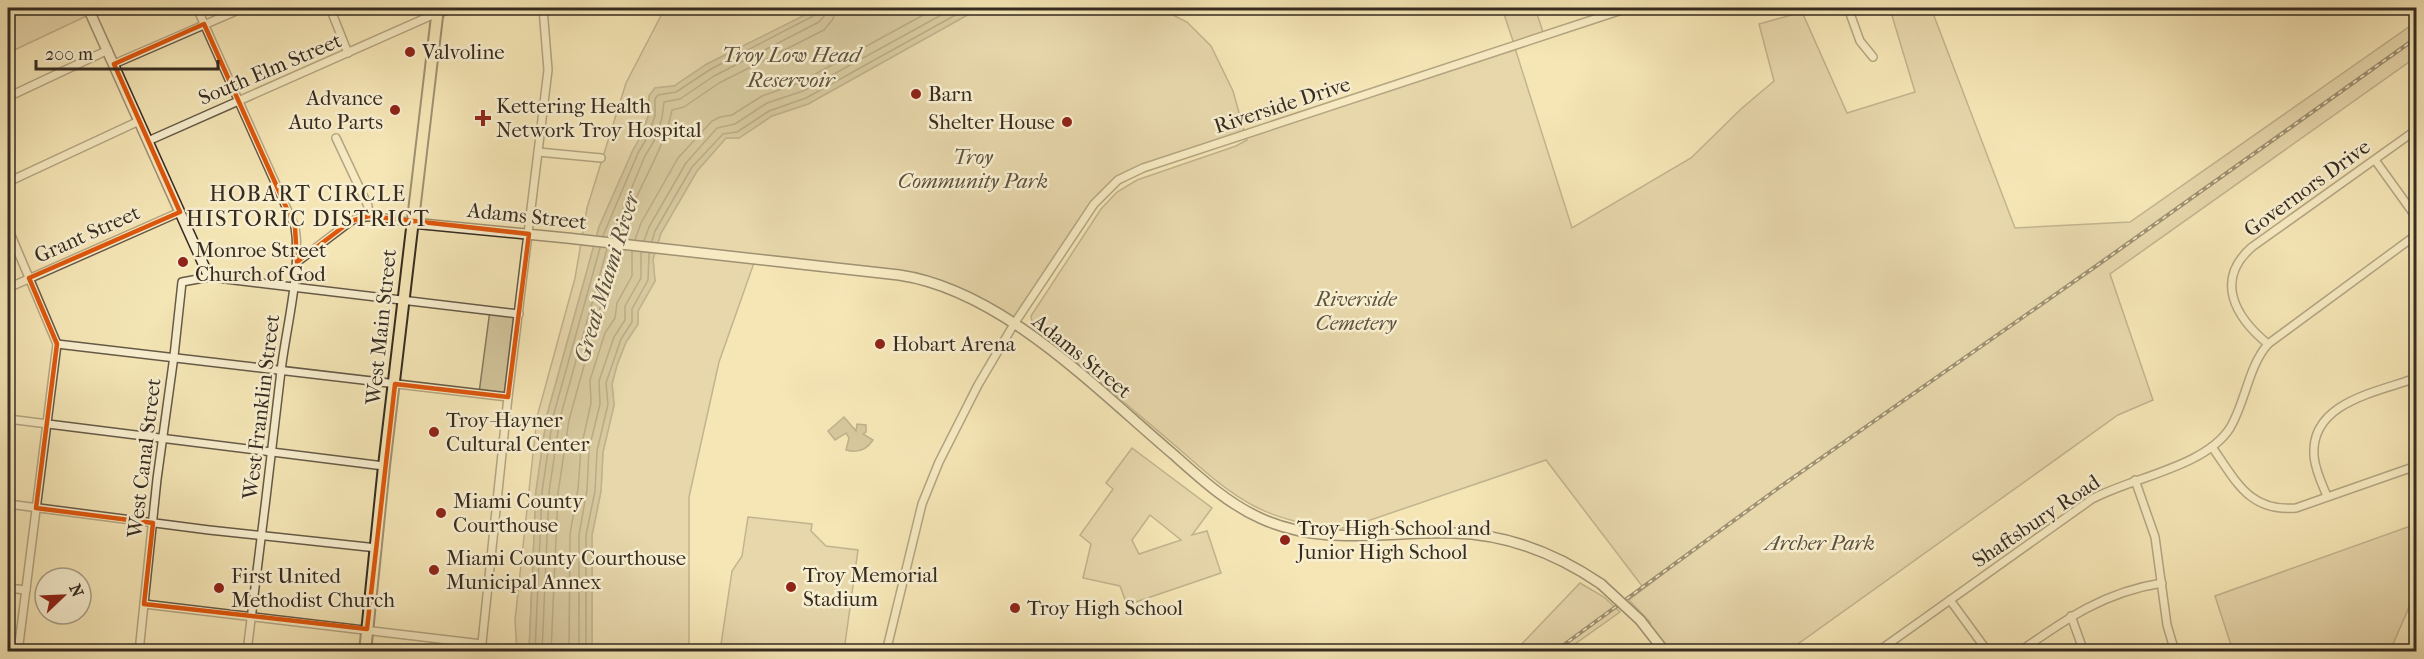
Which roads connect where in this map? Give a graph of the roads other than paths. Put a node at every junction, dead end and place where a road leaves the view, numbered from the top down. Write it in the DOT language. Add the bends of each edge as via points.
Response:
graph roads {
  1 [pos="88,8"];
  2 [pos="197,8"];
  3 [pos="243,8"];
  4 [pos="330,8"];
  5 [pos="450,8"];
  6 [pos="543,8"];
  7 [pos="1628,8"];
  8 [pos="1848,8"];
  9 [pos="437,10"];
  10 [pos="204,24"];
  11 [pos="108,50"];
  12 [pos="348,53"];
  13 [pos="1873,57"];
  14 [pos="114,64"];
  15 [pos="8,97"];
  16 [pos="237,101"];
  17 [pos="139,121"];
  18 [pos="2416,130"];
  19 [pos="336,138"];
  20 [pos="148,141"];
  21 [pos="538,152"];
  22 [pos="601,158"];
  23 [pos="2375,160"];
  24 [pos="8,182"];
  25 [pos="180,212"];
  26 [pos="369,216"];
  27 [pos="2416,217"];
  28 [pos="412,223"];
  29 [pos="8,228"];
  30 [pos="529,234"];
  31 [pos="2416,235"];
  32 [pos="297,262"];
  33 [pos="209,277"];
  34 [pos="29,278"];
  35 [pos="292,287"];
  36 [pos="8,288"];
  37 [pos="404,299"];
  38 [pos="519,314"];
  39 [pos="1014,324"];
  40 [pos="57,344"];
  41 [pos="2268,344"];
  42 [pos="174,356"];
  43 [pos="281,370"];
  44 [pos="2416,378"];
  45 [pos="395,384"];
  46 [pos="508,397"];
  47 [pos="8,419"];
  48 [pos="46,424"];
  49 [pos="162,438"];
  50 [pos="2212,447"];
  51 [pos="273,451"];
  52 [pos="384,465"];
  53 [pos="2416,466"];
  54 [pos="2135,480"];
  55 [pos="2327,496"];
  56 [pos="8,504"];
  57 [pos="36,508"];
  58 [pos="153,523"];
  59 [pos="262,536"];
  60 [pos="377,548"];
  61 [pos="2162,583"];
  62 [pos="8,588"];
  63 [pos="26,590"];
  64 [pos="1950,600"];
  65 [pos="144,604"];
  66 [pos="2071,616"];
  67 [pos="251,618"];
  68 [pos="367,629"];
  69 [pos="481,648"];
  70 [pos="18,651"];
  71 [pos="139,651"];
  72 [pos="247,651"];
  73 [pos="365,651"];
  74 [pos="886,651"];
  75 [pos="1665,651"];
  76 [pos="1877,651"];
  77 [pos="1988,651"];
  78 [pos="2019,651"];
  79 [pos="2084,651"];
  80 [pos="2175,651"];
  1 -- 11 [label="street"];
  2 -- 10 [label="street, West Franklin Street"];
  3 -- 10 [label="street"];
  4 -- 12 [label="street"];
  5 -- 9 [label="street"];
  6 -- 21 [label="street" via="548,70"];
  7 -- 39 [label="street, Riverside Drive" via="1126,175 1094,204"];
  8 -- 13 [label="street" via="1860,41"];
  9 -- 12 [label="street, South Elm Street"];
  9 -- 28 [label="main road, West Main Street"];
  10 -- 14 [label="street"];
  10 -- 16 [label="street, West Franklin Street"];
  11 -- 14 [label="street"];
  11 -- 15 [label="street"];
  12 -- 16 [label="street, South Elm Street"];
  14 -- 17 [label="street"];
  16 -- 20 [label="street, South Elm Street"];
  16 -- 32 [label="street, West Franklin Street" via="295,227"];
  17 -- 20 [label="street"];
  17 -- 24 [label="street"];
  18 -- 23 [label="street, Governors Drive"];
  19 -- 26 [label="street"];
  20 -- 25 [label="street"];
  21 -- 22 [label="street"];
  21 -- 30 [label="street"];
  23 -- 27 [label="street"];
  23 -- 41 [label="street, Governors Drive" via="2252,247 2237,266 2232,293 2237,310 2245,324"];
  25 -- 33 [label="street"];
  25 -- 34 [label="street, Grant Street"];
  26 -- 28 [label="street"];
  26 -- 32 [label="street" via="351,221"];
  28 -- 30 [label="street, Adams Street"];
  28 -- 37 [label="main road, West Main Street"];
  29 -- 34 [label="street"];
  30 -- 38 [label="street"];
  30 -- 39 [label="street, Adams Street" via="920,279 963,293"];
  31 -- 41 [label="street, Shaftsbury Road"];
  32 -- 35 [label="street, West Franklin Street"];
  33 -- 35 [label="street"];
  33 -- 42 [label="street, West Canal Street" via="182,282"];
  34 -- 36 [label="street, Grant Street"];
  34 -- 40 [label="street"];
  35 -- 37 [label="street"];
  35 -- 43 [label="street, West Franklin Street"];
  37 -- 38 [label="street"];
  37 -- 45 [label="main road, West Main Street"];
  38 -- 46 [label="street"];
  39 -- 74 [label="street, Riverside Drive" via="978,385 929,485"];
  39 -- 75 [label="street, Adams Street, bridge" via="1218,493 1262,519 1330,536 1454,533 1497,538 1552,556 1601,584 1640,620"];
  40 -- 42 [label="street"];
  40 -- 48 [label="street"];
  41 -- 50 [label="street, Shaftsbury Road" via="2258,357 2234,419"];
  42 -- 43 [label="street"];
  42 -- 49 [label="street, West Canal Street"];
  43 -- 45 [label="street"];
  43 -- 51 [label="street, West Franklin Street"];
  44 -- 55 [label="street" via="2348,402 2325,419 2317,433 2313,457"];
  45 -- 46 [label="street"];
  45 -- 52 [label="main road, West Main Street"];
  46 -- 69 [label="street"];
  47 -- 48 [label="street"];
  48 -- 49 [label="street"];
  48 -- 57 [label="street"];
  49 -- 51 [label="street"];
  49 -- 58 [label="street, West Canal Street"];
  50 -- 54 [label="street, Shaftsbury Road" via="2190,460"];
  50 -- 55 [label="street" via="2241,488 2268,507 2296,508"];
  51 -- 52 [label="street"];
  51 -- 59 [label="street, West Franklin Street"];
  52 -- 60 [label="main road, West Main Street"];
  53 -- 55 [label="street"];
  54 -- 61 [label="street" via="2155,537"];
  54 -- 64 [label="street, Shaftsbury Road" via="2092,499"];
  56 -- 57 [label="street"];
  57 -- 58 [label="street"];
  57 -- 63 [label="street"];
  58 -- 59 [label="street"];
  58 -- 65 [label="street, West Canal Street"];
  59 -- 60 [label="street"];
  59 -- 67 [label="street, West Franklin Street"];
  60 -- 68 [label="main road, West Main Street"];
  61 -- 66 [label="street" via="2116,593"];
  61 -- 80 [label="street"];
  62 -- 63 [label="street"];
  63 -- 70 [label="street"];
  64 -- 76 [label="street, Shaftsbury Road"];
  64 -- 77 [label="street"];
  65 -- 67 [label="street"];
  65 -- 71 [label="street, West Canal Street"];
  66 -- 78 [label="street"];
  66 -- 79 [label="street"];
  67 -- 68 [label="street"];
  67 -- 72 [label="street, West Franklin Street"];
  68 -- 69 [label="street"];
  68 -- 73 [label="main road, West Main Street"];
}
